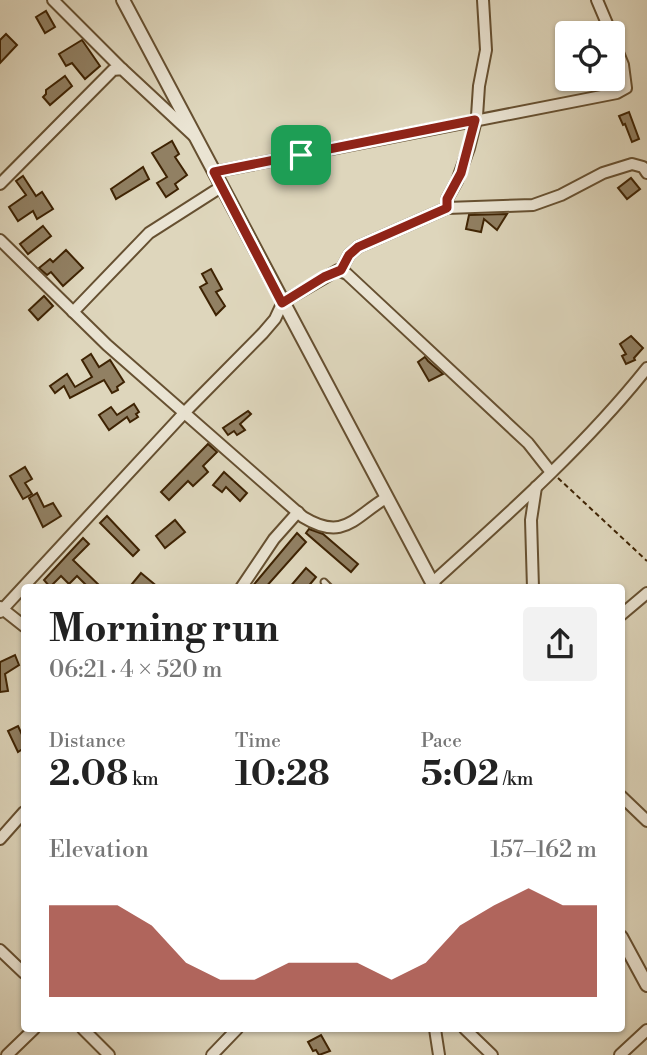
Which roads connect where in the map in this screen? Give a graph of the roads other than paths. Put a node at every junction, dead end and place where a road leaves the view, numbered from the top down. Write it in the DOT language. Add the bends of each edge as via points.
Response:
graph roads {
  1 [pos="53,0"];
  2 [pos="123,0"];
  3 [pos="483,0"];
  4 [pos="597,0"];
  5 [pos="606,21"];
  6 [pos="122,69"];
  7 [pos="621,91"];
  8 [pos="475,120"];
  9 [pos="194,136"];
  10 [pos="214,172"];
  11 [pos="647,173"];
  12 [pos="0,184"];
  13 [pos="221,187"];
  14 [pos="447,208"];
  15 [pos="0,240"];
  16 [pos="341,270"];
  17 [pos="282,303"];
  18 [pos="73,312"];
  19 [pos="647,369"];
  20 [pos="186,411"];
  21 [pos="551,471"];
  22 [pos="536,487"];
  23 [pos="387,498"];
  24 [pos="298,512"];
  25 [pos="24,584"];
  26 [pos="244,584"];
  27 [pos="433,584"];
  28 [pos="436,584"];
  29 [pos="533,584"];
  30 [pos="21,588"];
  31 [pos="647,593"];
  32 [pos="1,609"];
  33 [pos="625,612"];
  34 [pos="21,624"];
  35 [pos="625,800"];
  36 [pos="21,815"];
  37 [pos="647,821"];
  38 [pos="0,839"];
  39 [pos="625,944"];
  40 [pos="0,950"];
  41 [pos="21,970"];
  42 [pos="647,985"];
  43 [pos="647,1030"];
  44 [pos="31,1032"];
  45 [pos="86,1032"];
  46 [pos="234,1032"];
  47 [pos="467,1032"];
  48 [pos="434,1033"];
  49 [pos="7,1055"];
  50 [pos="109,1055"];
  51 [pos="212,1055"];
  52 [pos="439,1055"];
  53 [pos="492,1055"];
  54 [pos="620,1055"];
  1 -- 6 [label="street"];
  2 -- 9 [label="street"];
  3 -- 8 [label="street" via="486,50"];
  4 -- 5 [label="street"];
  6 -- 9 [label="street"];
  6 -- 12 [label="street" via="113,70"];
  7 -- 8 [label="street"];
  8 -- 10 [label="street"];
  8 -- 14 [label="street"];
  9 -- 10 [label="street"];
  10 -- 13 [label="street"];
  11 -- 14 [label="street" via="632,164 533,205"];
  13 -- 17 [label="street"];
  13 -- 18 [label="street" via="149,233"];
  14 -- 16 [label="street" via="358,247"];
  15 -- 18 [label="street"];
  16 -- 17 [label="street"];
  16 -- 21 [label="street" via="528,443"];
  17 -- 20 [label="street" via="263,333"];
  17 -- 23 [label="street"];
  18 -- 20 [label="street"];
  19 -- 21 [label="street"];
  20 -- 24 [label="street"];
  20 -- 25 [label="street"];
  21 -- 22 [label="street"];
  22 -- 28 [label="street"];
  22 -- 29 [label="street" via="531,520"];
  23 -- 24 [label="street" via="355,522 338,528 318,524"];
  23 -- 27 [label="street"];
  24 -- 26 [label="street"];
  30 -- 32 [label="street"];
  31 -- 33 [label="street"];
  32 -- 34 [label="street"];
  35 -- 37 [label="street"];
  36 -- 38 [label="street"];
  39 -- 42 [label="street"];
  40 -- 41 [label="street"];
  43 -- 54 [label="street"];
  44 -- 49 [label="street"];
  45 -- 50 [label="street"];
  46 -- 51 [label="street"];
  47 -- 53 [label="street"];
  48 -- 52 [label="street"];
}
